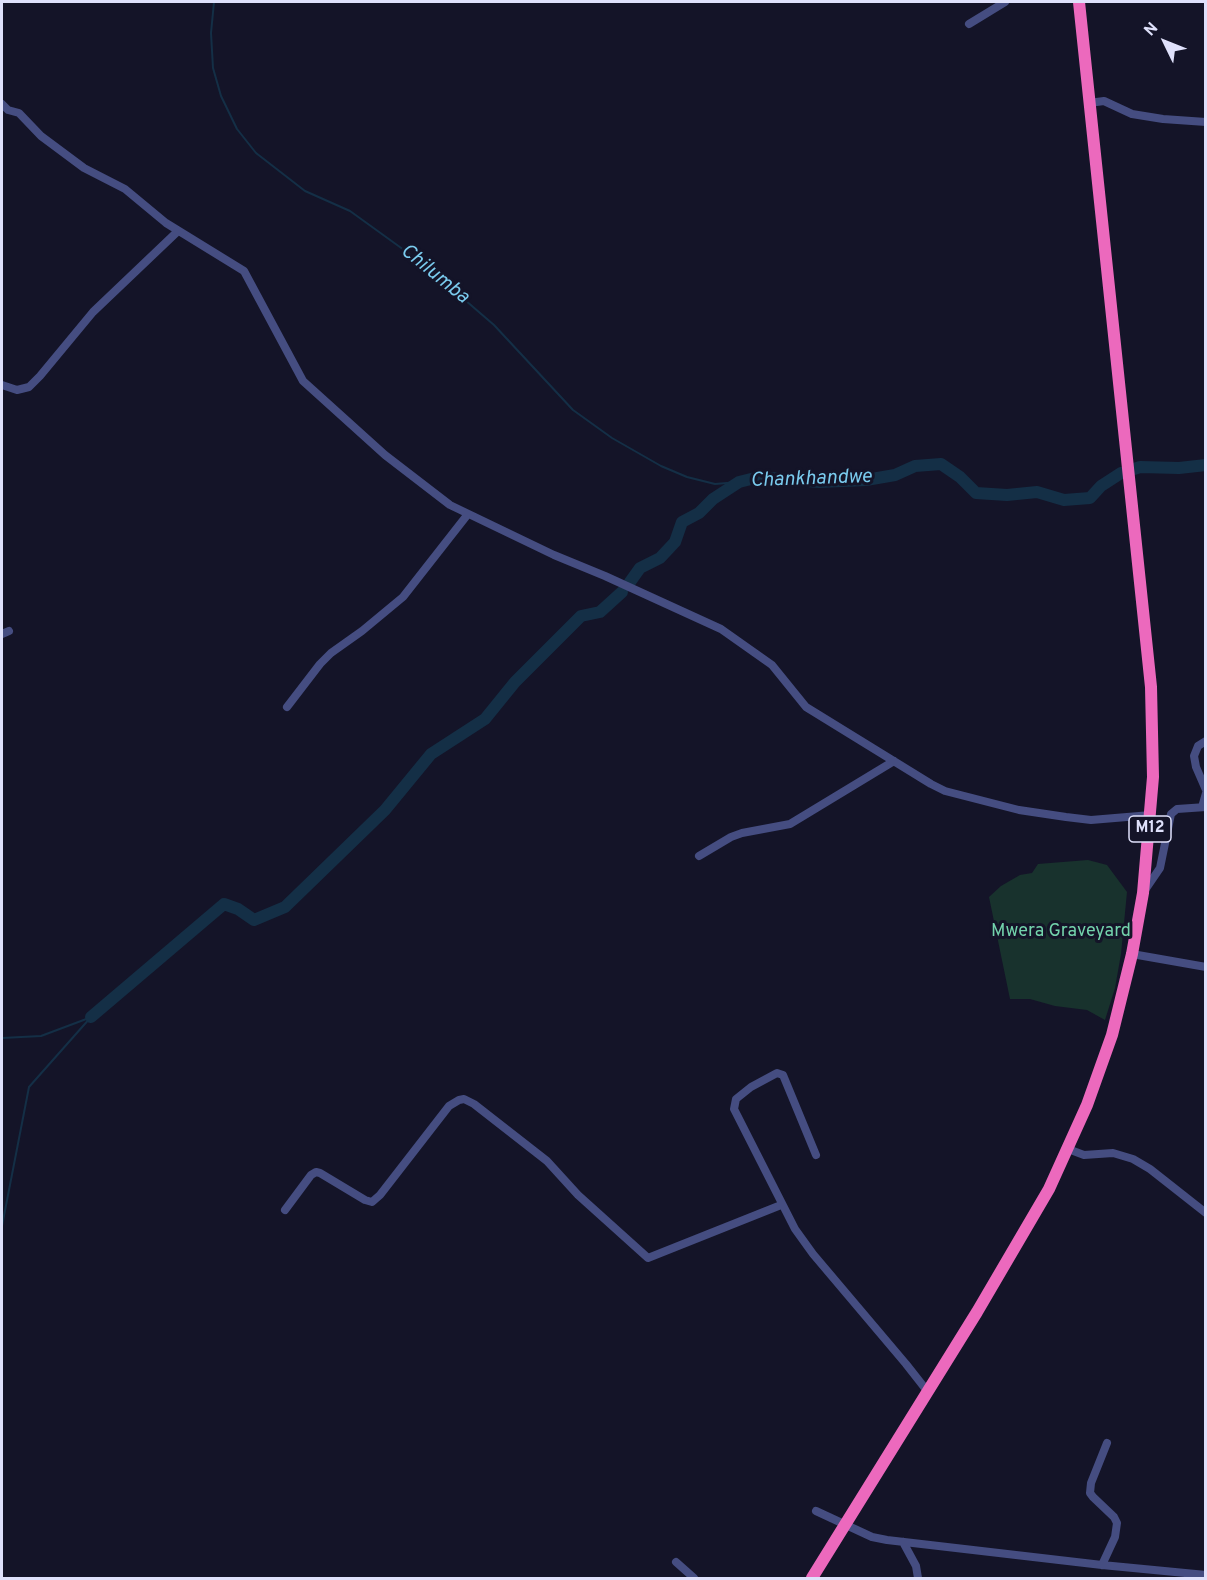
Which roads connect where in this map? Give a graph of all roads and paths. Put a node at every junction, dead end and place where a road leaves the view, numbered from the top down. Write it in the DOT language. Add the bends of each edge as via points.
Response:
graph roads {
  1 [pos="1005,2"];
  2 [pos="1079,2"];
  3 [pos="969,24"];
  4 [pos="1089,103"];
  5 [pos="2,104"];
  6 [pos="1206,122"];
  7 [pos="178,231"];
  8 [pos="2,385"];
  9 [pos="468,514"];
  10 [pos="287,707"];
  11 [pos="1206,741"];
  12 [pos="894,761"];
  13 [pos="1206,791"];
  14 [pos="1204,807"];
  15 [pos="1151,815"];
  16 [pos="699,856"];
  17 [pos="1143,893"];
  18 [pos="1132,954"];
  19 [pos="1206,967"];
  20 [pos="1068,1149"];
  21 [pos="816,1155"];
  22 [pos="782,1205"];
  23 [pos="285,1210"];
  24 [pos="1206,1213"];
  25 [pos="928,1392"];
  26 [pos="1107,1443"];
  27 [pos="816,1511"];
  28 [pos="845,1526"];
  29 [pos="903,1542"];
  30 [pos="676,1562"];
  31 [pos="1102,1565"];
  32 [pos="1206,1575"];
  33 [pos="694,1578"];
  34 [pos="812,1578"];
  35 [pos="918,1578"];
  1 -- 3 [label="street"];
  2 -- 4 [label="highway, M12"];
  4 -- 6 [label="street" via="1104,101 1132,114"];
  4 -- 15 [label="highway, M12" via="1151,687"];
  5 -- 7 [label="street" via="19,113 41,136 84,168 125,189"];
  7 -- 8 [label="street" via="93,312 34,381 23,390"];
  7 -- 9 [label="street" via="244,271 309,387 385,455 437,496"];
  9 -- 10 [label="street" via="403,597 320,664"];
  9 -- 12 [label="street" via="721,629 772,665 806,707"];
  11 -- 13 [label="street" via="1198,746 1194,756"];
  12 -- 15 [label="street" via="945,790 1019,810 1091,820"];
  12 -- 16 [label="street" via="790,824 742,833"];
  13 -- 14 [label="street"];
  14 -- 17 [label="street" via="1177,809 1171,814 1160,868"];
  15 -- 17 [label="highway, M12"];
  17 -- 18 [label="highway, M12"];
  18 -- 19 [label="street"];
  18 -- 20 [label="highway, M12" via="1112,1035"];
  20 -- 24 [label="street" via="1084,1155 1113,1153 1133,1159"];
  20 -- 25 [label="highway, M12" via="1030,1224"];
  21 -- 22 [label="street" via="783,1075 777,1073 736,1099 734,1109"];
  22 -- 23 [label="street" via="648,1258 578,1195 547,1161 464,1099 449,1106 372,1202 316,1172"];
  22 -- 25 [label="street" via="813,1254"];
  25 -- 28 [label="highway, M12"];
  26 -- 31 [label="street" via="1090,1493 1117,1523"];
  27 -- 28 [label="street"];
  28 -- 29 [label="street" via="872,1537"];
  28 -- 34 [label="highway, M12"];
  29 -- 31 [label="street"];
  29 -- 35 [label="street"];
  30 -- 33 [label="street"];
  31 -- 32 [label="street"];
}
